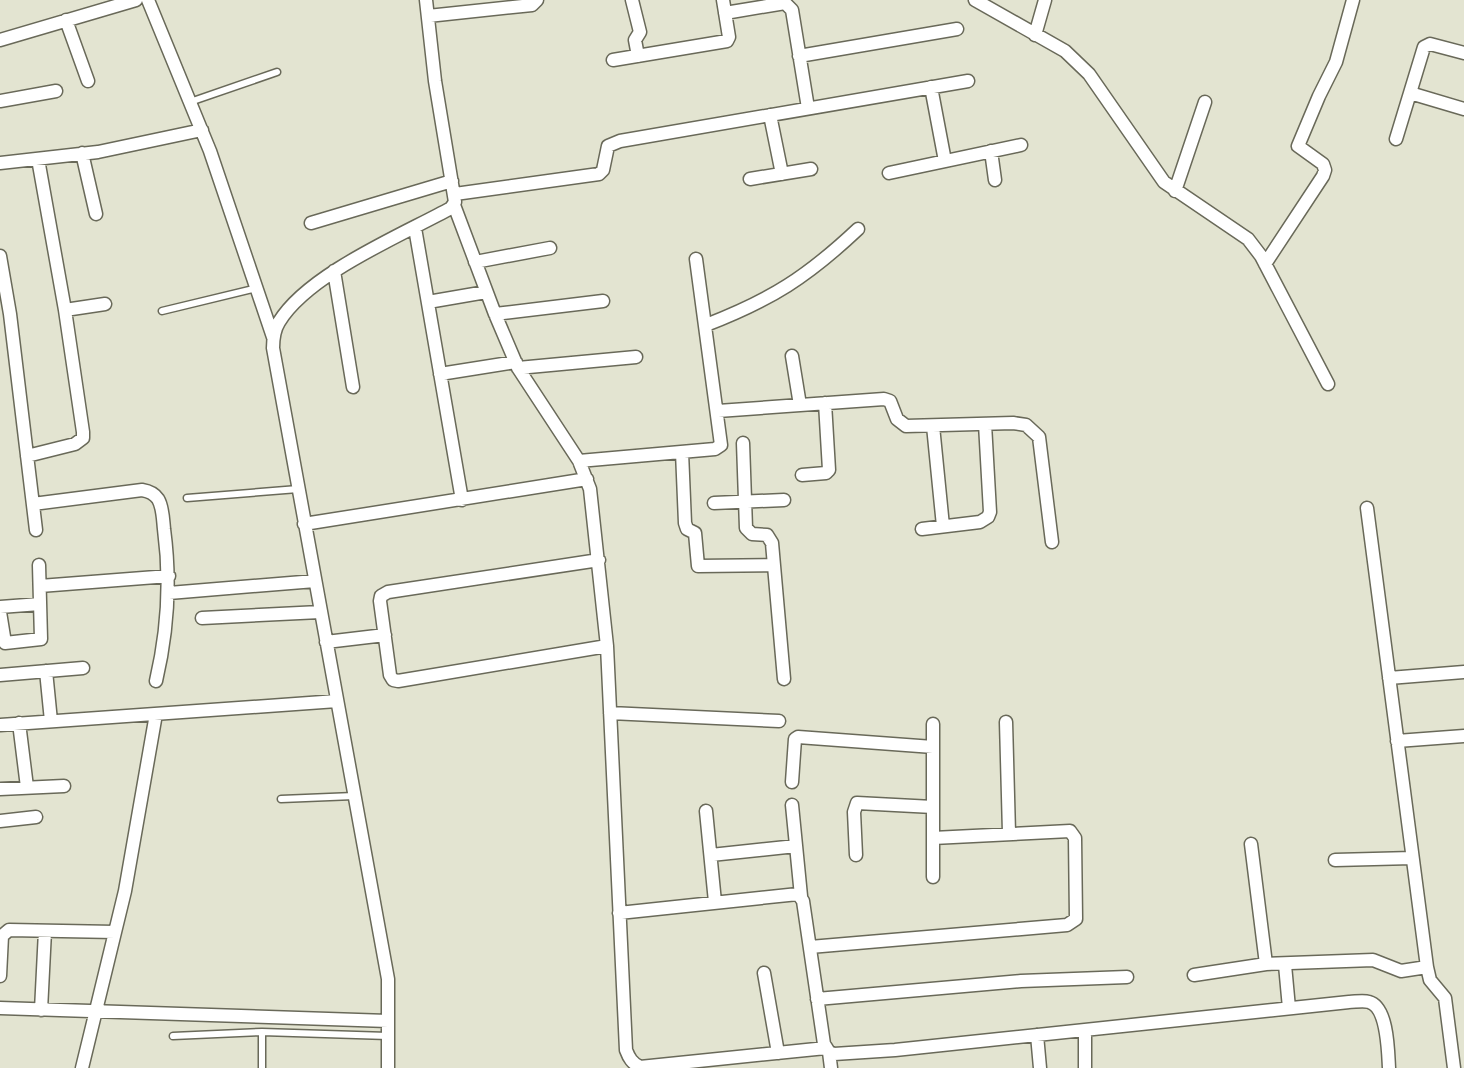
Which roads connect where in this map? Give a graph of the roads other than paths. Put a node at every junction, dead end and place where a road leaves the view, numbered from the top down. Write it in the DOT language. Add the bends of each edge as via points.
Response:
graph roads {
  1 [pos="136,0"];
  2 [pos="148,0"];
  3 [pos="426,0"];
  4 [pos="537,0"];
  5 [pos="632,0"];
  6 [pos="975,0"];
  7 [pos="1045,0"];
  8 [pos="1353,0"];
  9 [pos="724,6"];
  10 [pos="428,16"];
  11 [pos="66,20"];
  12 [pos="957,29"];
  13 [pos="1035,35"];
  14 [pos="0,40"];
  15 [pos="1464,53"];
  16 [pos="638,56"];
  17 [pos="799,56"];
  18 [pos="613,60"];
  19 [pos="277,72"];
  20 [pos="88,81"];
  21 [pos="968,81"];
  22 [pos="931,87"];
  23 [pos="56,91"];
  24 [pos="1410,93"];
  25 [pos="0,101"];
  26 [pos="190,102"];
  27 [pos="1205,102"];
  28 [pos="808,108"];
  29 [pos="1464,109"];
  30 [pos="770,116"];
  31 [pos="202,130"];
  32 [pos="1396,139"];
  33 [pos="1021,145"];
  34 [pos="991,151"];
  35 [pos="82,154"];
  36 [pos="38,159"];
  37 [pos="945,161"];
  38 [pos="0,163"];
  39 [pos="811,169"];
  40 [pos="888,173"];
  41 [pos="782,174"];
  42 [pos="750,179"];
  43 [pos="452,180"];
  44 [pos="995,180"];
  45 [pos="1175,191"];
  46 [pos="454,200"];
  47 [pos="96,214"];
  48 [pos="310,224"];
  49 [pos="415,228"];
  50 [pos="858,229"];
  51 [pos="550,248"];
  52 [pos="0,256"];
  53 [pos="696,259"];
  54 [pos="475,262"];
  55 [pos="1265,264"];
  56 [pos="334,271"];
  57 [pos="257,288"];
  58 [pos="486,292"];
  59 [pos="603,300"];
  60 [pos="428,302"];
  61 [pos="105,304"];
  62 [pos="65,310"];
  63 [pos="162,311"];
  64 [pos="494,314"];
  65 [pos="706,325"];
  66 [pos="273,337"];
  67 [pos="792,356"];
  68 [pos="636,357"];
  69 [pos="517,365"];
  70 [pos="440,374"];
  71 [pos="1328,384"];
  72 [pos="353,387"];
  73 [pos="826,403"];
  74 [pos="800,405"];
  75 [pos="718,412"];
  76 [pos="985,424"];
  77 [pos="933,426"];
  78 [pos="743,443"];
  79 [pos="682,452"];
  80 [pos="27,456"];
  81 [pos="579,461"];
  82 [pos="802,475"];
  83 [pos="587,479"];
  84 [pos="298,489"];
  85 [pos="187,498"];
  86 [pos="462,500"];
  87 [pos="784,500"];
  88 [pos="746,502"];
  89 [pos="714,503"];
  90 [pos="33,504"];
  91 [pos="1367,508"];
  92 [pos="304,524"];
  93 [pos="943,526"];
  94 [pos="922,529"];
  95 [pos="36,530"];
  96 [pos="1052,542"];
  97 [pos="599,560"];
  98 [pos="39,565"];
  99 [pos="774,565"];
  100 [pos="169,576"];
  101 [pos="315,581"];
  102 [pos="40,586"];
  103 [pos="169,594"];
  104 [pos="40,604"];
  105 [pos="0,607"];
  106 [pos="0,612"];
  107 [pos="320,612"];
  108 [pos="202,618"];
  109 [pos="385,635"];
  110 [pos="326,642"];
  111 [pos="606,646"];
  112 [pos="83,668"];
  113 [pos="46,671"];
  114 [pos="1464,672"];
  115 [pos="0,675"];
  116 [pos="1389,678"];
  117 [pos="784,679"];
  118 [pos="156,681"];
  119 [pos="336,701"];
  120 [pos="610,713"];
  121 [pos="156,714"];
  122 [pos="51,721"];
  123 [pos="779,721"];
  124 [pos="1006,722"];
  125 [pos="19,723"];
  126 [pos="0,724"];
  127 [pos="933,724"];
  128 [pos="1464,736"];
  129 [pos="1397,741"];
  130 [pos="933,746"];
  131 [pos="792,782"];
  132 [pos="64,786"];
  133 [pos="27,787"];
  134 [pos="0,789"];
  135 [pos="354,796"];
  136 [pos="281,799"];
  137 [pos="792,805"];
  138 [pos="933,808"];
  139 [pos="706,812"];
  140 [pos="36,817"];
  141 [pos="0,821"];
  142 [pos="1009,834"];
  143 [pos="933,838"];
  144 [pos="1251,844"];
  145 [pos="796,846"];
  146 [pos="711,855"];
  147 [pos="856,856"];
  148 [pos="1412,858"];
  149 [pos="1335,860"];
  150 [pos="933,877"];
  151 [pos="801,896"];
  152 [pos="716,902"];
  153 [pos="619,913"];
  154 [pos="44,931"];
  155 [pos="115,932"];
  156 [pos="810,948"];
  157 [pos="1266,964"];
  158 [pos="1285,965"];
  159 [pos="1427,967"];
  160 [pos="764,973"];
  161 [pos="1194,975"];
  162 [pos="0,976"];
  163 [pos="1127,977"];
  164 [pos="817,999"];
  165 [pos="0,1008"];
  166 [pos="1289,1008"];
  167 [pos="41,1010"];
  168 [pos="97,1011"];
  169 [pos="388,1021"];
  170 [pos="1085,1030"];
  171 [pos="262,1032"];
  172 [pos="1037,1035"];
  173 [pos="172,1036"];
  174 [pos="388,1036"];
  175 [pos="828,1050"];
  176 [pos="778,1053"];
  177 [pos="1457,1061"];
  178 [pos="82,1068"];
  179 [pos="262,1068"];
  180 [pos="388,1068"];
  181 [pos="831,1068"];
  182 [pos="1040,1068"];
  183 [pos="1085,1068"];
  184 [pos="1389,1068"];
  1 -- 11 [label="street"];
  2 -- 26 [label="street"];
  3 -- 10 [label="street"];
  4 -- 10 [label="street" via="532,6"];
  5 -- 16 [label="street" via="640,32 634,40"];
  6 -- 13 [label="street"];
  7 -- 13 [label="street"];
  8 -- 55 [label="street" via="1338,57 1298,146 1323,164 1323,176"];
  9 -- 16 [label="street" via="727,41"];
  9 -- 17 [label="street" via="789,5"];
  10 -- 43 [label="street"];
  11 -- 14 [label="street"];
  11 -- 20 [label="street"];
  12 -- 17 [label="street"];
  13 -- 45 [label="street" via="1065,51 1089,74 1156,173"];
  15 -- 24 [label="street" via="1427,44"];
  16 -- 18 [label="street"];
  17 -- 28 [label="street"];
  19 -- 26 [label="lane"];
  21 -- 22 [label="street"];
  22 -- 28 [label="street"];
  22 -- 37 [label="street"];
  23 -- 25 [label="street"];
  24 -- 29 [label="street"];
  24 -- 32 [label="street"];
  26 -- 31 [label="street"];
  27 -- 45 [label="street"];
  28 -- 30 [label="street"];
  30 -- 41 [label="street"];
  30 -- 46 [label="street" via="613,144 606,150 599,174"];
  31 -- 35 [label="street"];
  31 -- 57 [label="street"];
  33 -- 34 [label="street"];
  34 -- 37 [label="street"];
  34 -- 44 [label="street"];
  35 -- 36 [label="street"];
  35 -- 47 [label="street"];
  36 -- 38 [label="street"];
  36 -- 62 [label="street"];
  37 -- 40 [label="street"];
  39 -- 41 [label="street"];
  41 -- 42 [label="street"];
  43 -- 46 [label="street"];
  43 -- 48 [label="street"];
  45 -- 55 [label="street" via="1248,239"];
  46 -- 49 [label="street"];
  46 -- 54 [label="street"];
  49 -- 56 [label="street"];
  49 -- 60 [label="street"];
  50 -- 65 [label="street" via="825,260 788,287 748,309"];
  51 -- 54 [label="street"];
  52 -- 80 [label="street"];
  53 -- 65 [label="street"];
  54 -- 58 [label="street"];
  55 -- 71 [label="street"];
  56 -- 66 [label="street" via="288,309"];
  56 -- 72 [label="street"];
  57 -- 63 [label="lane"];
  57 -- 66 [label="street"];
  58 -- 60 [label="street"];
  58 -- 64 [label="street"];
  59 -- 64 [label="street"];
  60 -- 70 [label="street"];
  61 -- 62 [label="street"];
  62 -- 80 [label="street" via="83,438 75,444"];
  64 -- 69 [label="street"];
  65 -- 75 [label="street"];
  66 -- 84 [label="street"];
  67 -- 74 [label="street"];
  68 -- 69 [label="street"];
  69 -- 70 [label="street"];
  69 -- 81 [label="street"];
  70 -- 86 [label="street"];
  73 -- 74 [label="street"];
  73 -- 77 [label="street" via="884,399 894,406 901,424"];
  73 -- 82 [label="street" via="828,470 826,473"];
  74 -- 75 [label="street"];
  75 -- 79 [label="street" via="722,442 719,448"];
  76 -- 77 [label="street"];
  76 -- 93 [label="street" via="988,517 980,522"];
  76 -- 96 [label="street" via="1026,425 1039,437"];
  77 -- 93 [label="street"];
  78 -- 88 [label="street"];
  79 -- 81 [label="street"];
  79 -- 99 [label="street" via="685,524 695,533 698,566"];
  80 -- 90 [label="street"];
  81 -- 83 [label="street"];
  83 -- 86 [label="street"];
  83 -- 97 [label="street"];
  84 -- 85 [label="lane"];
  84 -- 92 [label="street"];
  86 -- 92 [label="street"];
  87 -- 88 [label="street"];
  88 -- 89 [label="street"];
  88 -- 99 [label="street" via="746,528 752,534 770,538"];
  90 -- 95 [label="street"];
  90 -- 100 [label="street" via="149,491 159,500"];
  91 -- 116 [label="street"];
  92 -- 101 [label="street"];
  93 -- 94 [label="street"];
  97 -- 109 [label="street" via="384,593 380,601"];
  97 -- 111 [label="street"];
  98 -- 102 [label="street"];
  99 -- 117 [label="street"];
  100 -- 102 [label="street"];
  100 -- 103 [label="street"];
  101 -- 103 [label="street"];
  101 -- 107 [label="street"];
  102 -- 104 [label="street"];
  103 -- 118 [label="street"];
  104 -- 105 [label="street"];
  104 -- 106 [label="street" via="40,641 5,643"];
  107 -- 108 [label="street"];
  107 -- 110 [label="street"];
  109 -- 110 [label="street"];
  109 -- 111 [label="street" via="390,674 392,680 398,681"];
  110 -- 119 [label="street"];
  111 -- 120 [label="street"];
  112 -- 113 [label="street"];
  113 -- 115 [label="street"];
  113 -- 122 [label="street"];
  114 -- 116 [label="street"];
  116 -- 129 [label="street"];
  119 -- 121 [label="street"];
  119 -- 135 [label="street"];
  120 -- 123 [label="street"];
  120 -- 153 [label="street"];
  121 -- 122 [label="street"];
  121 -- 155 [label="street"];
  122 -- 125 [label="street"];
  124 -- 142 [label="street"];
  125 -- 126 [label="street"];
  125 -- 133 [label="street"];
  127 -- 130 [label="street"];
  128 -- 129 [label="street"];
  129 -- 148 [label="street"];
  130 -- 131 [label="street" via="798,737 793,745"];
  130 -- 138 [label="street"];
  132 -- 133 [label="street"];
  133 -- 134 [label="street"];
  135 -- 136 [label="lane"];
  135 -- 169 [label="street" via="388,979"];
  137 -- 145 [label="street"];
  138 -- 143 [label="street"];
  138 -- 147 [label="street" via="858,802 854,812"];
  139 -- 146 [label="street"];
  140 -- 141 [label="street"];
  142 -- 143 [label="street"];
  142 -- 156 [label="street" via="1064,830 1074,834 1077,912 1072,923"];
  143 -- 150 [label="street"];
  144 -- 157 [label="street"];
  145 -- 146 [label="street"];
  145 -- 151 [label="street"];
  146 -- 152 [label="street"];
  148 -- 149 [label="street"];
  148 -- 159 [label="street"];
  151 -- 152 [label="street" via="794,893"];
  151 -- 156 [label="street"];
  152 -- 153 [label="street"];
  153 -- 176 [label="street" via="626,1050 634,1064 649,1066"];
  154 -- 155 [label="street"];
  154 -- 162 [label="street" via="4,932"];
  154 -- 167 [label="street"];
  155 -- 168 [label="street"];
  156 -- 164 [label="street"];
  157 -- 158 [label="street"];
  157 -- 161 [label="street"];
  158 -- 159 [label="street" via="1373,960 1401,971"];
  158 -- 166 [label="street"];
  159 -- 177 [label="street" via="1430,980 1445,998"];
  160 -- 176 [label="street"];
  163 -- 164 [label="street" via="1021,981"];
  164 -- 175 [label="street"];
  165 -- 167 [label="street"];
  166 -- 170 [label="street"];
  166 -- 184 [label="street" via="1369,1002 1376,1007 1385,1027"];
  167 -- 168 [label="street"];
  168 -- 169 [label="street"];
  168 -- 178 [label="street"];
  169 -- 174 [label="street"];
  170 -- 172 [label="street"];
  170 -- 183 [label="street"];
  171 -- 173 [label="lane"];
  171 -- 174 [label="lane"];
  171 -- 179 [label="lane"];
  172 -- 175 [label="street" via="895,1050 838,1054"];
  172 -- 182 [label="street"];
  174 -- 180 [label="street"];
  175 -- 176 [label="street"];
  175 -- 181 [label="street"];
}
